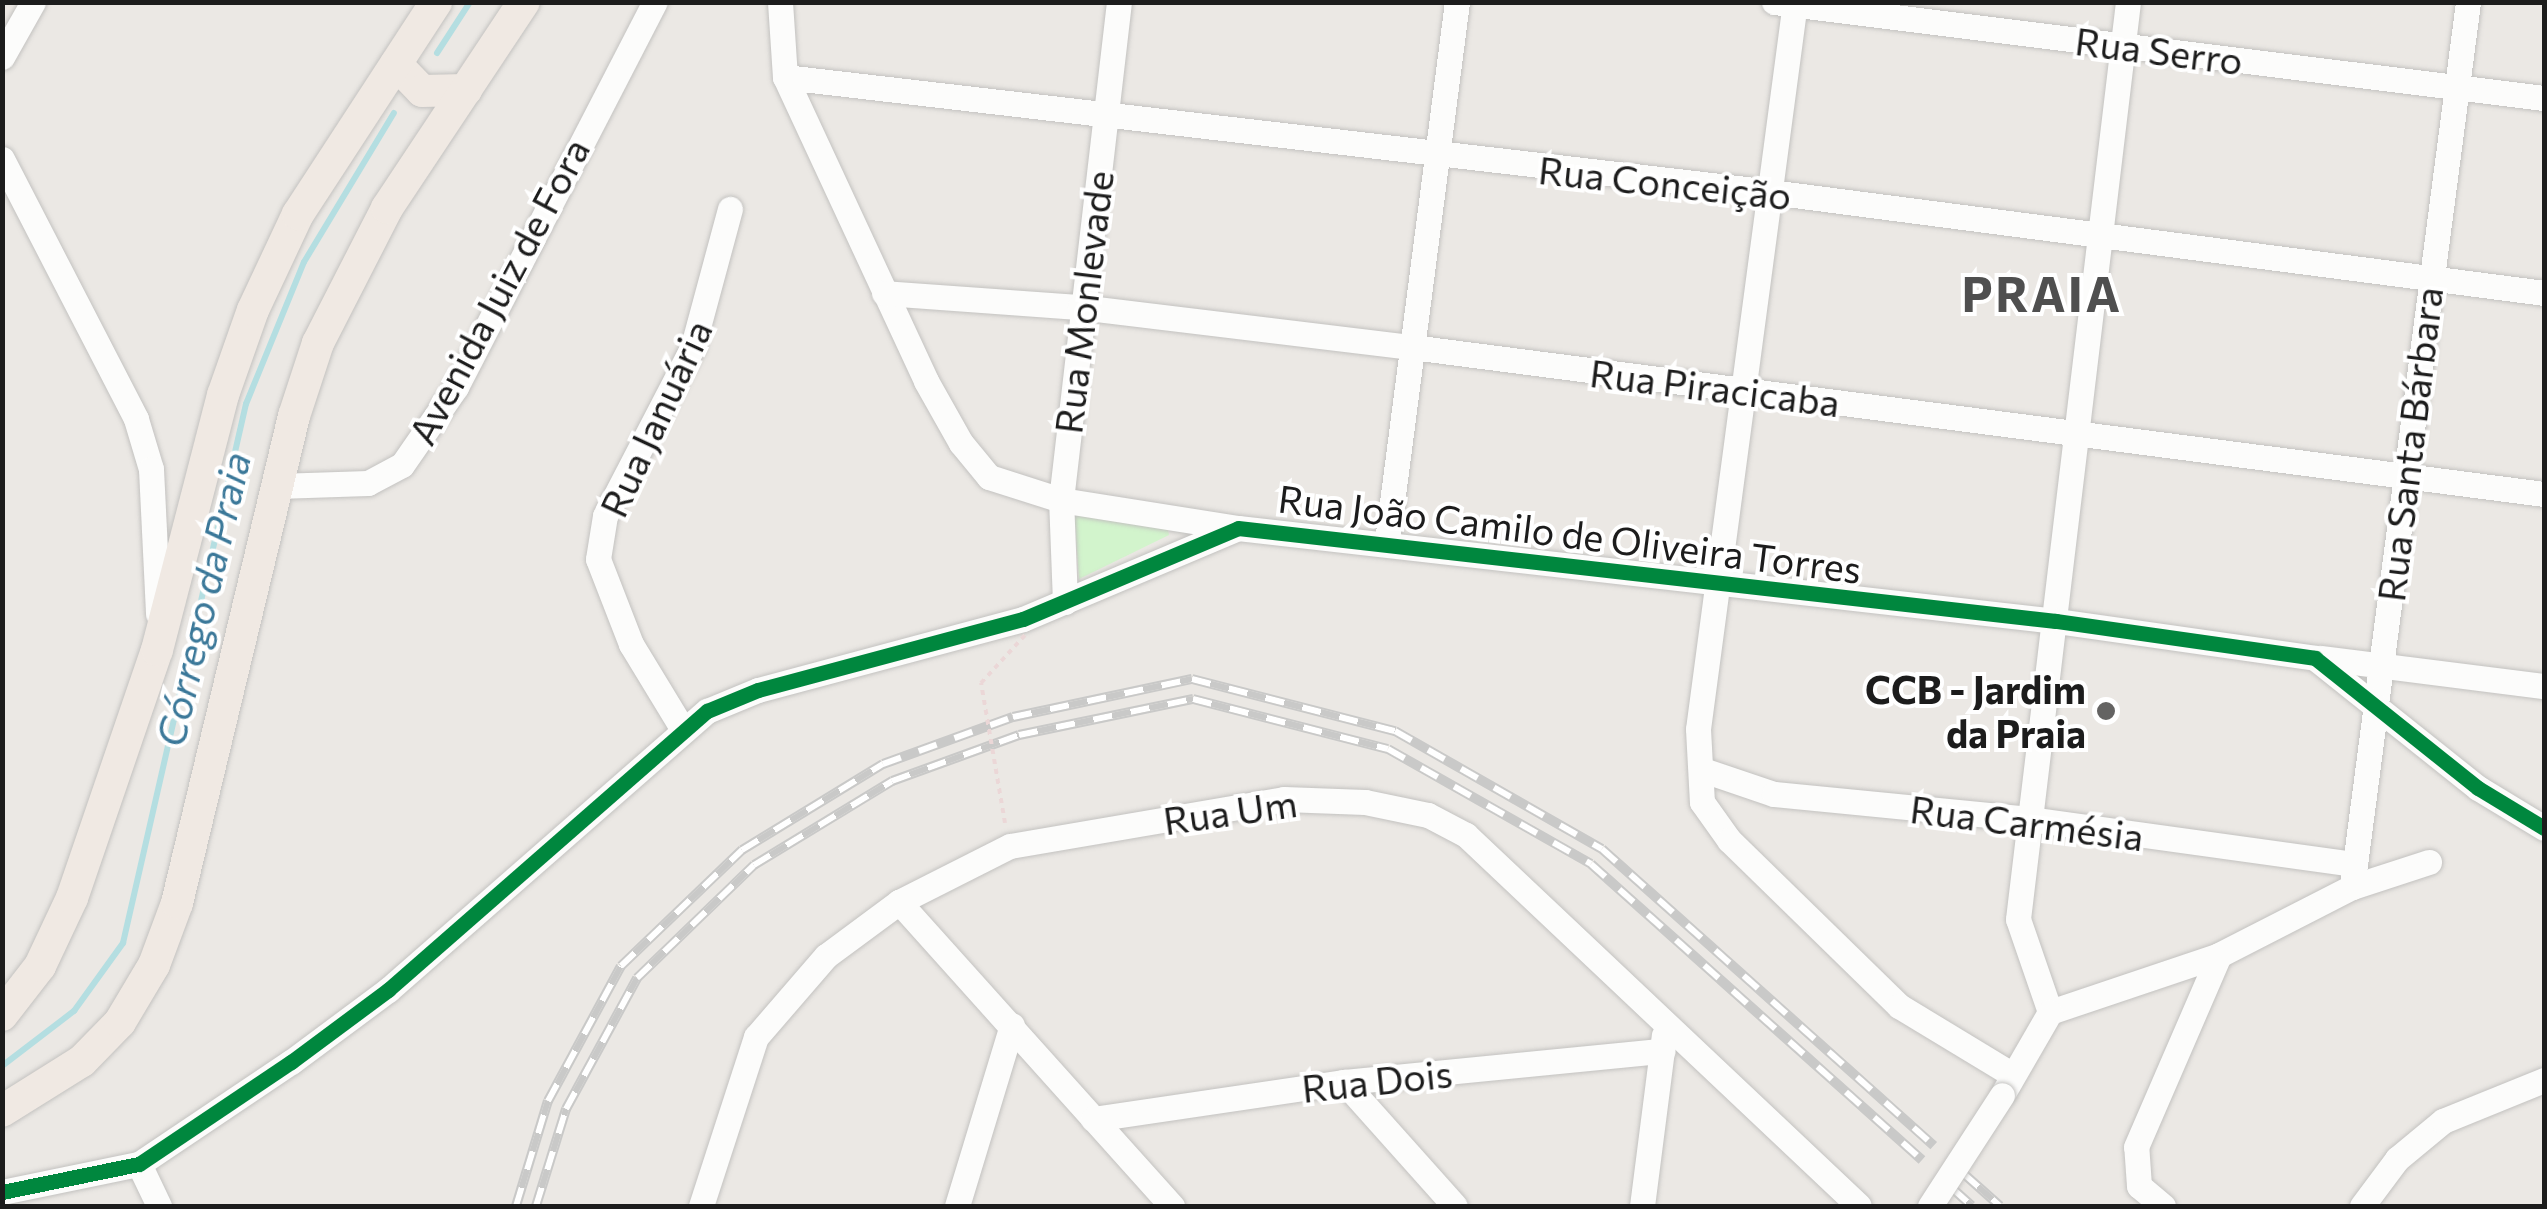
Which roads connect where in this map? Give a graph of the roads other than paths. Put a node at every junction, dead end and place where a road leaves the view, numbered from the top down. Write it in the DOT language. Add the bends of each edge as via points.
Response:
graph roads {
  1 [pos="33,2"];
  2 [pos="436,2"];
  3 [pos="656,2"];
  4 [pos="780,2"];
  5 [pos="1119,2"];
  6 [pos="1457,2"];
  7 [pos="2128,2"];
  8 [pos="2468,2"];
  9 [pos="523,3"];
  10 [pos="1788,3"];
  11 [pos="2122,46"];
  12 [pos="2,57"];
  13 [pos="396,64"];
  14 [pos="785,77"];
  15 [pos="2459,86"];
  16 [pos="466,90"];
  17 [pos="2544,98"];
  18 [pos="1105,111"];
  19 [pos="1437,156"];
  20 [pos="2,158"];
  21 [pos="1771,192"];
  22 [pos="730,209"];
  23 [pos="2100,237"];
  24 [pos="2430,280"];
  25 [pos="2544,292"];
  26 [pos="884,293"];
  27 [pos="1080,308"];
  28 [pos="1412,347"];
  29 [pos="1745,391"];
  30 [pos="2077,433"];
  31 [pos="2408,475"];
  32 [pos="277,486"];
  33 [pos="2544,494"];
  34 [pos="1061,500"];
  35 [pos="1238,528"];
  36 [pos="1387,541"];
  37 [pos="1720,584"];
  38 [pos="1065,602"];
  39 [pos="2056,622"];
  40 [pos="157,650"];
  41 [pos="2315,658"];
  42 [pos="2380,666"];
  43 [pos="2544,686"];
  44 [pos="2374,699"];
  45 [pos="682,728"];
  46 [pos="1703,770"];
  47 [pos="2030,820"];
  48 [pos="2544,828"];
  49 [pos="2428,862"];
  50 [pos="2354,875"];
  51 [pos="899,902"];
  52 [pos="2219,955"];
  53 [pos="2050,1012"];
  54 [pos="2,1015"];
  55 [pos="1012,1026"];
  56 [pos="1664,1038"];
  57 [pos="2544,1080"];
  58 [pos="1344,1082"];
  59 [pos="2008,1085"];
  60 [pos="2,1111"];
  61 [pos="1093,1119"];
  62 [pos="138,1164"];
  63 [pos="2,1192"];
  64 [pos="159,1206"];
  65 [pos="700,1206"];
  66 [pos="957,1206"];
  67 [pos="1172,1206"];
  68 [pos="1455,1206"];
  69 [pos="1642,1206"];
  70 [pos="1859,1206"];
  71 [pos="1930,1206"];
  72 [pos="2163,1206"];
  73 [pos="2362,1206"];
  1 -- 12 [label="street"];
  2 -- 13 [label="main road"];
  3 -- 32 [label="street, Avenida Juiz de Fora" via="456,387 402,466 368,483"];
  4 -- 14 [label="street"];
  5 -- 18 [label="street, Rua Monlevade"];
  6 -- 19 [label="street"];
  7 -- 11 [label="street"];
  8 -- 15 [label="street, Rua Santa Bárbara"];
  9 -- 16 [label="main road"];
  10 -- 11 [label="street, Rua Serro"];
  10 -- 21 [label="street"];
  11 -- 15 [label="street, Rua Serro"];
  11 -- 23 [label="street"];
  13 -- 16 [label="main road" via="422,92"];
  13 -- 40 [label="main road" via="298,214 254,310 223,395"];
  14 -- 18 [label="street, Rua Conceição"];
  14 -- 26 [label="street"];
  15 -- 17 [label="street, Rua Serro"];
  15 -- 24 [label="street, Rua Santa Bárbara"];
  16 -- 32 [label="main road" via="346,278 318,343"];
  18 -- 19 [label="street, Rua Conceição"];
  18 -- 27 [label="street, Rua Monlevade"];
  19 -- 21 [label="street, Rua Conceição"];
  19 -- 28 [label="street"];
  20 -- 40 [label="street" via="141,436 158,524"];
  21 -- 23 [label="street, Rua Conceição"];
  21 -- 29 [label="street"];
  22 -- 45 [label="street, Rua Januária" via="693,346 604,516 598,559 631,644"];
  23 -- 24 [label="street, Rua Conceição"];
  23 -- 30 [label="street"];
  24 -- 25 [label="street, Rua Conceição"];
  24 -- 31 [label="street, Rua Santa Bárbara"];
  26 -- 27 [label="street, Rua Piracicaba"];
  26 -- 34 [label="street" via="961,443 989,478"];
  27 -- 28 [label="street, Rua Piracicaba"];
  27 -- 34 [label="street, Rua Monlevade"];
  28 -- 29 [label="street, Rua Piracicaba"];
  28 -- 36 [label="street"];
  29 -- 30 [label="street, Rua Piracicaba"];
  29 -- 37 [label="street"];
  30 -- 31 [label="street, Rua Piracicaba"];
  30 -- 39 [label="street"];
  31 -- 33 [label="street, Rua Piracicaba"];
  31 -- 42 [label="street, Rua Santa Bárbara"];
  32 -- 60 [label="main road" via="177,903 154,965 120,1022 82,1061"];
  34 -- 35 [label="street"];
  34 -- 38 [label="street, Rua Monlevade"];
  35 -- 36 [label="street, Rua João Camilo de Oliveira Torres"];
  35 -- 38 [label="street, Rua João Camilo de Oliveira Torres"];
  36 -- 37 [label="street, Rua João Camilo de Oliveira Torres"];
  37 -- 39 [label="street, Rua João Camilo de Oliveira Torres"];
  37 -- 46 [label="street" via="1698,729"];
  38 -- 45 [label="street, Rua João Camilo de Oliveira Torres" via="758,690"];
  39 -- 41 [label="street, Rua João Camilo de Oliveira Torres"];
  39 -- 47 [label="street"];
  40 -- 54 [label="main road" via="72,898 40,966"];
  41 -- 42 [label="street"];
  41 -- 44 [label="street, Rua João Camilo de Oliveira Torres"];
  42 -- 43 [label="street"];
  42 -- 44 [label="street, Rua Santa Bárbara"];
  44 -- 48 [label="street, Rua João Camilo de Oliveira Torres" via="2478,788"];
  44 -- 50 [label="street, Rua Santa Bárbara"];
  45 -- 62 [label="street, Rua João Camilo de Oliveira Torres" via="388,990"];
  46 -- 47 [label="street, Rua Carmésia" via="1774,794"];
  46 -- 59 [label="street" via="1702,802 1710,818 1857,967"];
  47 -- 50 [label="street, Rua Carmésia"];
  47 -- 53 [label="street" via="2018,918"];
  49 -- 50 [label="street"];
  50 -- 52 [label="street"];
  51 -- 55 [label="street"];
  51 -- 56 [label="street, Rua Um" via="1010,846 1284,798 1365,802 1428,816 1466,835"];
  51 -- 65 [label="street, Rua Um" via="826,956 756,1037"];
  52 -- 53 [label="street"];
  52 -- 72 [label="street" via="2136,1147 2139,1186"];
  53 -- 59 [label="street"];
  55 -- 61 [label="street"];
  55 -- 66 [label="street"];
  56 -- 58 [label="street, Rua Dois"];
  56 -- 69 [label="street"];
  56 -- 70 [label="street, Rua Um"];
  57 -- 73 [label="street" via="2444,1121 2398,1159"];
  58 -- 61 [label="street, Rua Dois"];
  58 -- 68 [label="street"];
  59 -- 71 [label="street, bridge"];
  61 -- 67 [label="street"];
  62 -- 63 [label="street, Rua João Camilo de Oliveira Torres"];
  62 -- 64 [label="street"];
}
